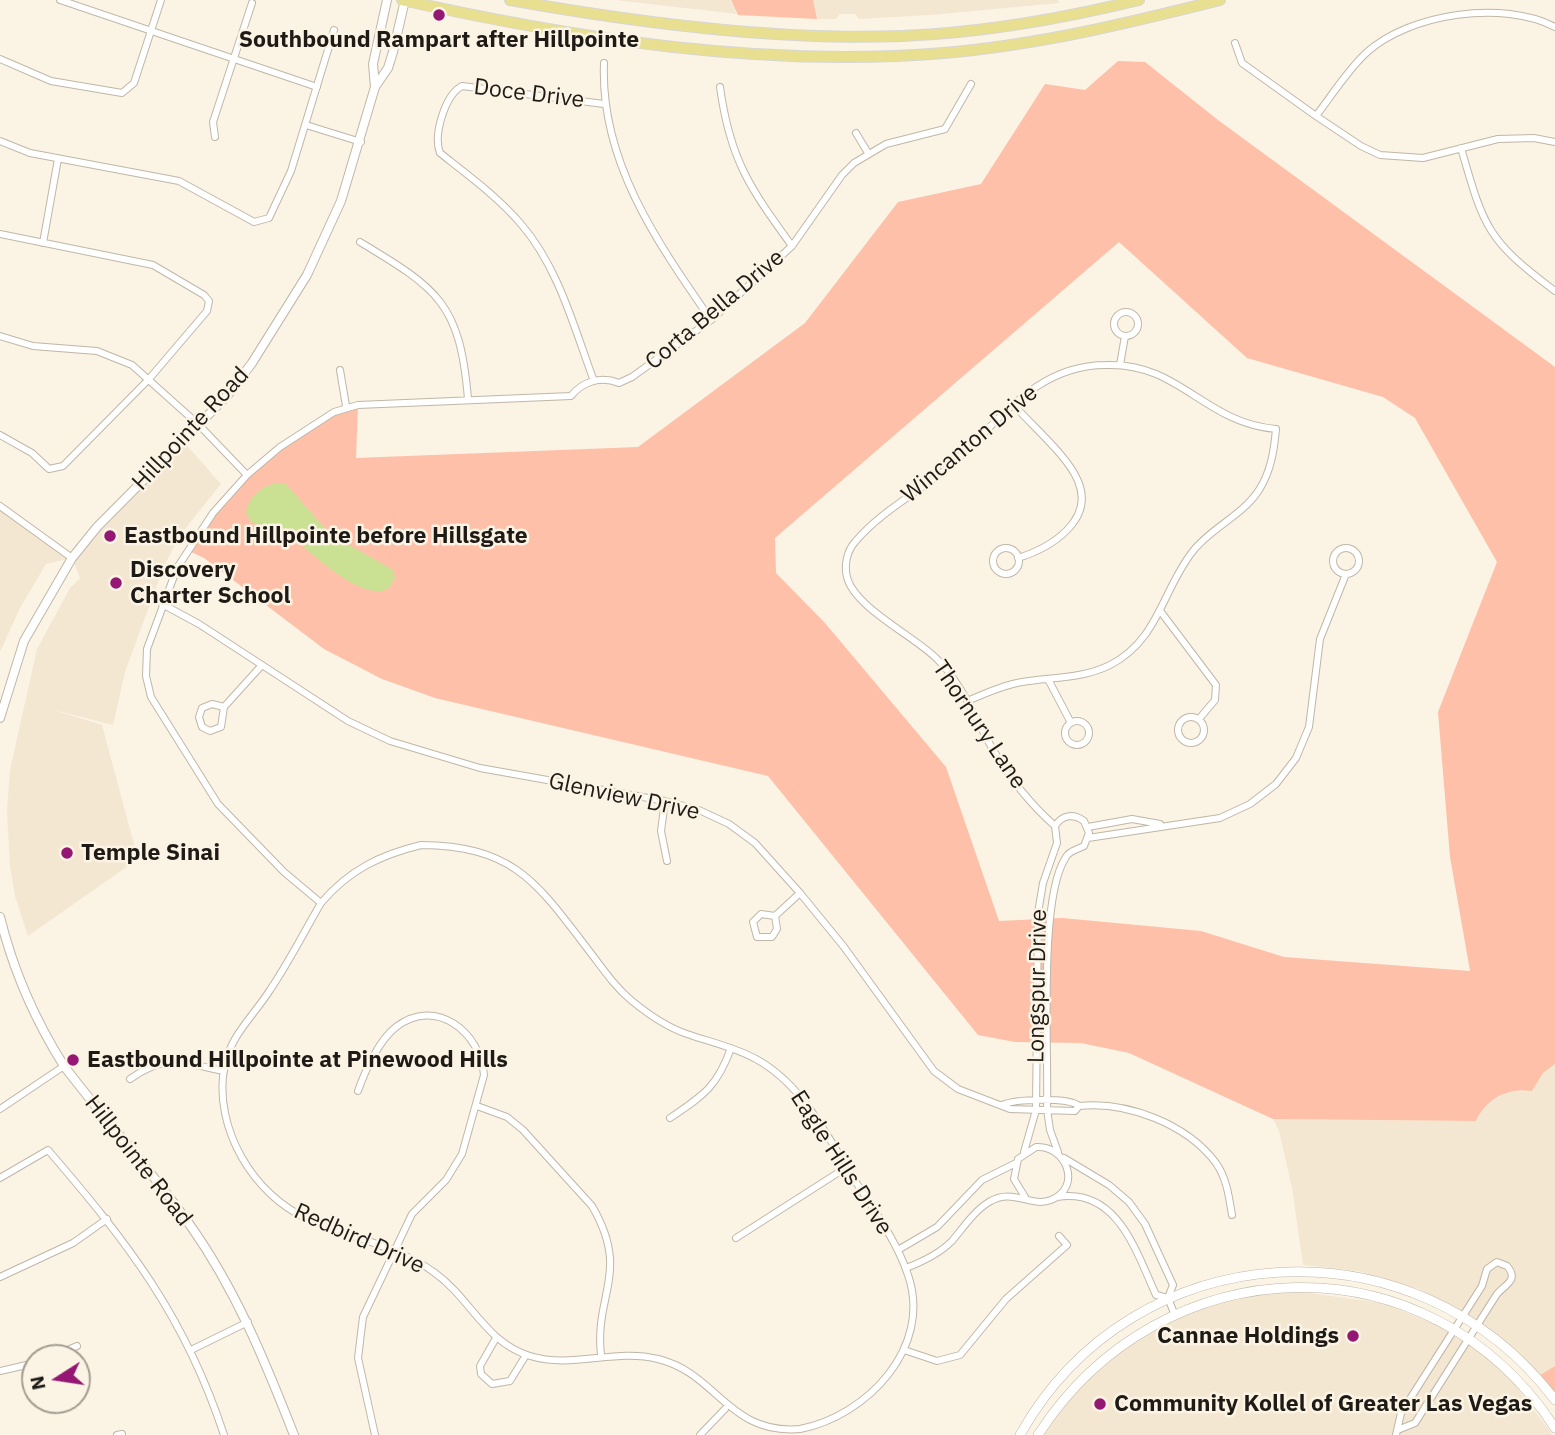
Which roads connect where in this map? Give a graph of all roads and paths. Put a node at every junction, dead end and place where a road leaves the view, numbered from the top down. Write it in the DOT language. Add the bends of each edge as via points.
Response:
graph roads {
  1 [pos="161,0"];
  2 [pos="387,0"];
  3 [pos="404,0"];
  4 [pos="510,0"];
  5 [pos="1139,0"];
  6 [pos="1220,0"];
  7 [pos="65,1"];
  8 [pos="252,3"];
  9 [pos="1555,27"];
  10 [pos="334,30"];
  11 [pos="150,32"];
  12 [pos="900,36"];
  13 [pos="1235,43"];
  14 [pos="900,56"];
  15 [pos="0,60"];
  16 [pos="233,60"];
  17 [pos="604,63"];
  18 [pos="971,84"];
  19 [pos="317,87"];
  20 [pos="375,87"];
  21 [pos="720,87"];
  22 [pos="604,104"];
  23 [pos="1316,117"];
  24 [pos="306,125"];
  25 [pos="856,132"];
  26 [pos="215,137"];
  27 [pos="0,141"];
  28 [pos="361,142"];
  29 [pos="1555,142"];
  30 [pos="1461,148"];
  31 [pos="868,153"];
  32 [pos="58,159"];
  33 [pos="0,234"];
  34 [pos="360,242"];
  35 [pos="43,243"];
  36 [pos="792,246"];
  37 [pos="1555,291"];
  38 [pos="711,320"];
  39 [pos="0,336"];
  40 [pos="1125,336"];
  41 [pos="1120,365"];
  42 [pos="340,370"];
  43 [pos="149,379"];
  44 [pos="594,381"];
  45 [pos="468,399"];
  46 [pos="1014,405"];
  47 [pos="346,407"];
  48 [pos="199,425"];
  49 [pos="0,435"];
  50 [pos="247,475"];
  51 [pos="0,506"];
  52 [pos="72,558"];
  53 [pos="1018,558"];
  54 [pos="846,568"];
  55 [pos="1346,574"];
  56 [pos="162,604"];
  57 [pos="1161,612"];
  58 [pos="262,665"];
  59 [pos="1048,679"];
  60 [pos="967,701"];
  61 [pos="224,707"];
  62 [pos="0,718"];
  63 [pos="1199,719"];
  64 [pos="1071,723"];
  65 [pos="665,801"];
  66 [pos="1165,825"];
  67 [pos="1055,826"];
  68 [pos="1088,827"];
  69 [pos="1088,838"];
  70 [pos="667,861"];
  71 [pos="800,893"];
  72 [pos="321,903"];
  73 [pos="775,916"];
  74 [pos="0,917"];
  75 [pos="731,1048"];
  76 [pos="64,1066"];
  77 [pos="224,1071"];
  78 [pos="130,1079"];
  79 [pos="358,1091"];
  80 [pos="1036,1101"];
  81 [pos="1048,1101"];
  82 [pos="1002,1105"];
  83 [pos="477,1106"];
  84 [pos="1079,1106"];
  85 [pos="0,1109"];
  86 [pos="1036,1110"];
  87 [pos="1047,1110"];
  88 [pos="670,1118"];
  89 [pos="1024,1152"];
  90 [pos="1060,1155"];
  91 [pos="1016,1163"];
  92 [pos="847,1167"];
  93 [pos="0,1178"];
  94 [pos="1025,1197"];
  95 [pos="1056,1197"];
  96 [pos="1232,1215"];
  97 [pos="107,1219"];
  98 [pos="1059,1236"];
  99 [pos="736,1238"];
  100 [pos="898,1250"];
  101 [pos="392,1251"];
  102 [pos="906,1268"];
  103 [pos="0,1277"];
  104 [pos="1168,1298"];
  105 [pos="1174,1313"];
  106 [pos="1463,1317"];
  107 [pos="248,1322"];
  108 [pos="1478,1326"];
  109 [pos="1454,1329"];
  110 [pos="496,1338"];
  111 [pos="1469,1339"];
  112 [pos="191,1350"];
  113 [pos="904,1350"];
  114 [pos="526,1355"];
  115 [pos="601,1355"];
  116 [pos="21,1366"];
  117 [pos="0,1371"];
  118 [pos="1555,1400"];
  119 [pos="282,1403"];
  120 [pos="725,1409"];
  121 [pos="1555,1428"];
  122 [pos="1398,1432"];
  123 [pos="224,1435"];
  124 [pos="289,1435"];
  125 [pos="294,1435"];
  126 [pos="375,1435"];
  127 [pos="700,1435"];
  128 [pos="1020,1435"];
  129 [pos="1038,1435"];
  1 -- 11 [label="street"];
  2 -- 20 [label="street, Hillpointe Road" via="373,64"];
  3 -- 14 [label="main road" via="491,19 670,46 760,54"];
  3 -- 20 [label="street, Hillpointe Road" via="388,68"];
  4 -- 12 [label="main road" via="592,15 713,28"];
  5 -- 12 [label="main road" via="1048,19"];
  6 -- 14 [label="main road" via="1053,39"];
  7 -- 11 [label="street"];
  8 -- 16 [label="street"];
  9 -- 23 [label="street" via="1511,12 1478,12 1398,32 1365,53"];
  10 -- 19 [label="street"];
  11 -- 15 [label="street" via="134,83 122,93 51,81"];
  11 -- 16 [label="street"];
  12 -- 14 [label="main road"];
  13 -- 23 [label="street" via="1242,63"];
  16 -- 19 [label="street"];
  16 -- 26 [label="street" via="213,122"];
  17 -- 22 [label="street"];
  18 -- 31 [label="street, Corta Bella Drive" via="945,129"];
  19 -- 24 [label="street"];
  20 -- 28 [label="street, Hillpointe Road"];
  21 -- 36 [label="street" via="739,166"];
  22 -- 38 [label="street" via="635,202"];
  22 -- 44 [label="street, Doce Drive" via="462,86 448,99 437,142 438,149 499,201 539,247"];
  23 -- 30 [label="street" via="1361,146 1391,157 1423,158"];
  24 -- 28 [label="street"];
  24 -- 32 [label="street" via="269,218 263,221 254,222 179,181"];
  25 -- 31 [label="street"];
  27 -- 32 [label="street"];
  28 -- 48 [label="street, Hillpointe Road" via="341,201 307,275 253,363"];
  29 -- 30 [label="street" via="1498,139"];
  30 -- 37 [label="street" via="1477,204 1493,237"];
  31 -- 36 [label="street, Corta Bella Drive" via="842,175"];
  32 -- 35 [label="street"];
  33 -- 35 [label="street"];
  34 -- 45 [label="street" via="415,275 444,304 462,344"];
  35 -- 43 [label="street" via="153,264 209,301"];
  36 -- 38 [label="street, Corta Bella Drive"];
  38 -- 44 [label="street, Corta Bella Drive" via="632,377 619,383 606,378"];
  39 -- 43 [label="street" via="33,345 97,351 132,365"];
  40 -- 40 [label="street" via="1134,334 1139,326 1136,316 1128,312 1119,314 1114,322 1116,332"];
  40 -- 41 [label="street"];
  41 -- 46 [label="street, Wincanton Drive" via="1063,373 1035,387"];
  41 -- 57 [label="street, Wincanton Drive" via="1167,378 1235,421 1276,429 1272,460 1257,494 1192,552"];
  42 -- 47 [label="street"];
  43 -- 48 [label="street"];
  43 -- 49 [label="street" via="56,470 49,470 32,453"];
  44 -- 45 [label="street, Corta Bella Drive" via="579,386 571,396"];
  45 -- 47 [label="street, Corta Bella Drive"];
  46 -- 53 [label="street" via="1071,470 1081,496 1076,518 1059,538"];
  46 -- 54 [label="street, Wincanton Drive" via="945,470 903,498 855,541"];
  47 -- 50 [label="street, Corta Bella Drive" via="309,426"];
  48 -- 50 [label="street"];
  48 -- 52 [label="street, Hillpointe Road"];
  50 -- 56 [label="street, Corta Bella Drive" via="212,513 187,550"];
  51 -- 52 [label="street"];
  52 -- 62 [label="street, Hillpointe Road" via="24,641"];
  53 -- 53 [label="street" via="1012,550 1002,549 995,555 994,565 1000,573 1010,574 1017,568"];
  54 -- 60 [label="street, Thornury Lane" via="848,582 859,597 936,658"];
  55 -- 55 [label="street" via="1355,571 1359,562 1356,552 1347,548 1338,552 1334,561 1337,570"];
  55 -- 66 [label="street" via="1320,639 1309,727 1287,771 1264,795 1236,812 1204,823"];
  56 -- 58 [label="street, Glenview Drive"];
  56 -- 72 [label="street, Corta Bella Drive" via="147,649 146,676 160,716 218,804"];
  57 -- 59 [label="street" via="1145,637 1114,663 1090,673"];
  57 -- 63 [label="street" via="1216,685 1215,700"];
  58 -- 61 [label="street"];
  58 -- 65 [label="street, Glenview Drive" via="348,721 390,741 481,768"];
  59 -- 60 [label="street" via="1008,685"];
  59 -- 64 [label="street"];
  60 -- 67 [label="street, Thornury Lane" via="1013,779"];
  61 -- 61 [label="street" via="221,727 210,731 202,726 202,708 212,704"];
  63 -- 63 [label="street" via="1189,717 1180,722 1178,732 1184,741 1194,743 1202,737"];
  65 -- 70 [label="street" via="661,831"];
  65 -- 71 [label="street, Glenview Drive" via="729,824 755,843"];
  66 -- 68 [label="street" via="1132,819"];
  66 -- 69 [label="street"];
  67 -- 68 [label="street" via="1072,816"];
  67 -- 80 [label="street, Longspur Drive" via="1057,843 1038,913"];
  68 -- 69 [label="street"];
  69 -- 81 [label="street, Longspur Drive" via="1065,858 1050,910"];
  71 -- 73 [label="street"];
  71 -- 82 [label="street, Glenview Drive" via="934,1071 958,1088"];
  72 -- 75 [label="street, Eagle Hills Drive" via="357,869 389,853 421,845 486,853 515,867 543,890 628,998 681,1033"];
  72 -- 77 [label="street, Redbird Drive" via="268,994 236,1036"];
  73 -- 73 [label="street" via="778,929 772,937 757,937 753,922 761,914"];
  74 -- 76 [label="street, Hillpointe Road" via="22,987"];
  75 -- 88 [label="street" via="721,1077 709,1091"];
  75 -- 92 [label="street, Eagle Hills Drive" via="766,1065 793,1088"];
  76 -- 85 [label="street"];
  76 -- 107 [label="street, Hillpointe Road" via="191,1226"];
  77 -- 78 [label="street" via="156,1062"];
  77 -- 101 [label="street, Redbird Drive" via="224,1108 233,1142 273,1197 311,1220"];
  79 -- 83 [label="street" via="388,1035 407,1020 431,1016 455,1023 479,1050 484,1075"];
  80 -- 81 [label="street, Glenview Drive"];
  80 -- 82 [label="street, Glenview Drive"];
  80 -- 86 [label="street, Longspur Drive"];
  81 -- 84 [label="street, Glenview Drive"];
  81 -- 87 [label="street, Longspur Drive"];
  82 -- 86 [label="street, Glenview Drive" via="1010,1110"];
  83 -- 101 [label="street" via="462,1154 446,1180 412,1214"];
  83 -- 115 [label="street" via="507,1117 523,1130 601,1221 611,1259 599,1337"];
  84 -- 87 [label="street, Glenview Drive" via="1075,1111"];
  84 -- 96 [label="street, Glenview Drive" via="1137,1111 1183,1132 1216,1163 1226,1183"];
  86 -- 87 [label="street, Glenview Drive"];
  86 -- 89 [label="street, Longspur Drive"];
  87 -- 90 [label="street, Longspur Drive"];
  89 -- 90 [label="street" via="1040,1146"];
  89 -- 91 [label="street"];
  90 -- 95 [label="street" via="1068,1181"];
  90 -- 104 [label="street" via="1108,1185 1138,1213 1173,1285"];
  91 -- 94 [label="street" via="1014,1179"];
  91 -- 100 [label="street" via="982,1180 937,1227"];
  92 -- 99 [label="street"];
  92 -- 100 [label="street, Eagle Hills Drive"];
  93 -- 97 [label="street" via="48,1150"];
  94 -- 95 [label="street" via="1041,1202"];
  94 -- 102 [label="street" via="1004,1196 987,1202 944,1248"];
  95 -- 104 [label="street" via="1087,1197 1114,1216 1132,1242 1156,1295"];
  97 -- 103 [label="street" via="48,1256"];
  97 -- 112 [label="street" via="136,1257"];
  98 -- 113 [label="street" via="1067,1245 1006,1299 960,1355 937,1361"];
  100 -- 102 [label="street, Eagle Hills Drive"];
  101 -- 110 [label="street, Redbird Drive" via="433,1271"];
  101 -- 126 [label="street" via="359,1337 358,1358"];
  102 -- 113 [label="street, Eagle Hills Drive" via="913,1304"];
  104 -- 105 [label="street"];
  104 -- 106 [label="main road" via="1247,1275 1321,1272 1402,1288"];
  104 -- 128 [label="main road" via="1125,1322 1082,1356 1045,1397"];
  105 -- 109 [label="main road" via="1235,1294 1308,1287 1379,1297"];
  105 -- 129 [label="main road" via="1129,1338 1094,1366"];
  106 -- 108 [label="main road"];
  106 -- 108 [label="street" via="1488,1267 1505,1264 1512,1280 1497,1294"];
  106 -- 109 [label="street"];
  107 -- 112 [label="street"];
  107 -- 119 [label="street, Hillpointe Road"];
  108 -- 111 [label="street"];
  108 -- 118 [label="main road" via="1522,1362"];
  109 -- 111 [label="main road"];
  109 -- 122 [label="street" via="1401,1413"];
  110 -- 114 [label="street, Redbird Drive"];
  110 -- 114 [label="street" via="480,1366 481,1374 492,1384 510,1381"];
  111 -- 121 [label="main road" via="1515,1377"];
  111 -- 122 [label="street" via="1415,1423"];
  112 -- 123 [label="street"];
  113 -- 120 [label="street, Redbird Drive" via="870,1395 818,1424 779,1431 759,1428"];
  114 -- 115 [label="street, Redbird Drive" via="573,1361"];
  115 -- 120 [label="street, Redbird Drive" via="633,1353 666,1360 693,1375"];
  116 -- 117 [label="street"];
  119 -- 124 [label="street, Hillpointe Road"];
  119 -- 125 [label="street, Hillpointe Road"];
  120 -- 127 [label="street"];
}
